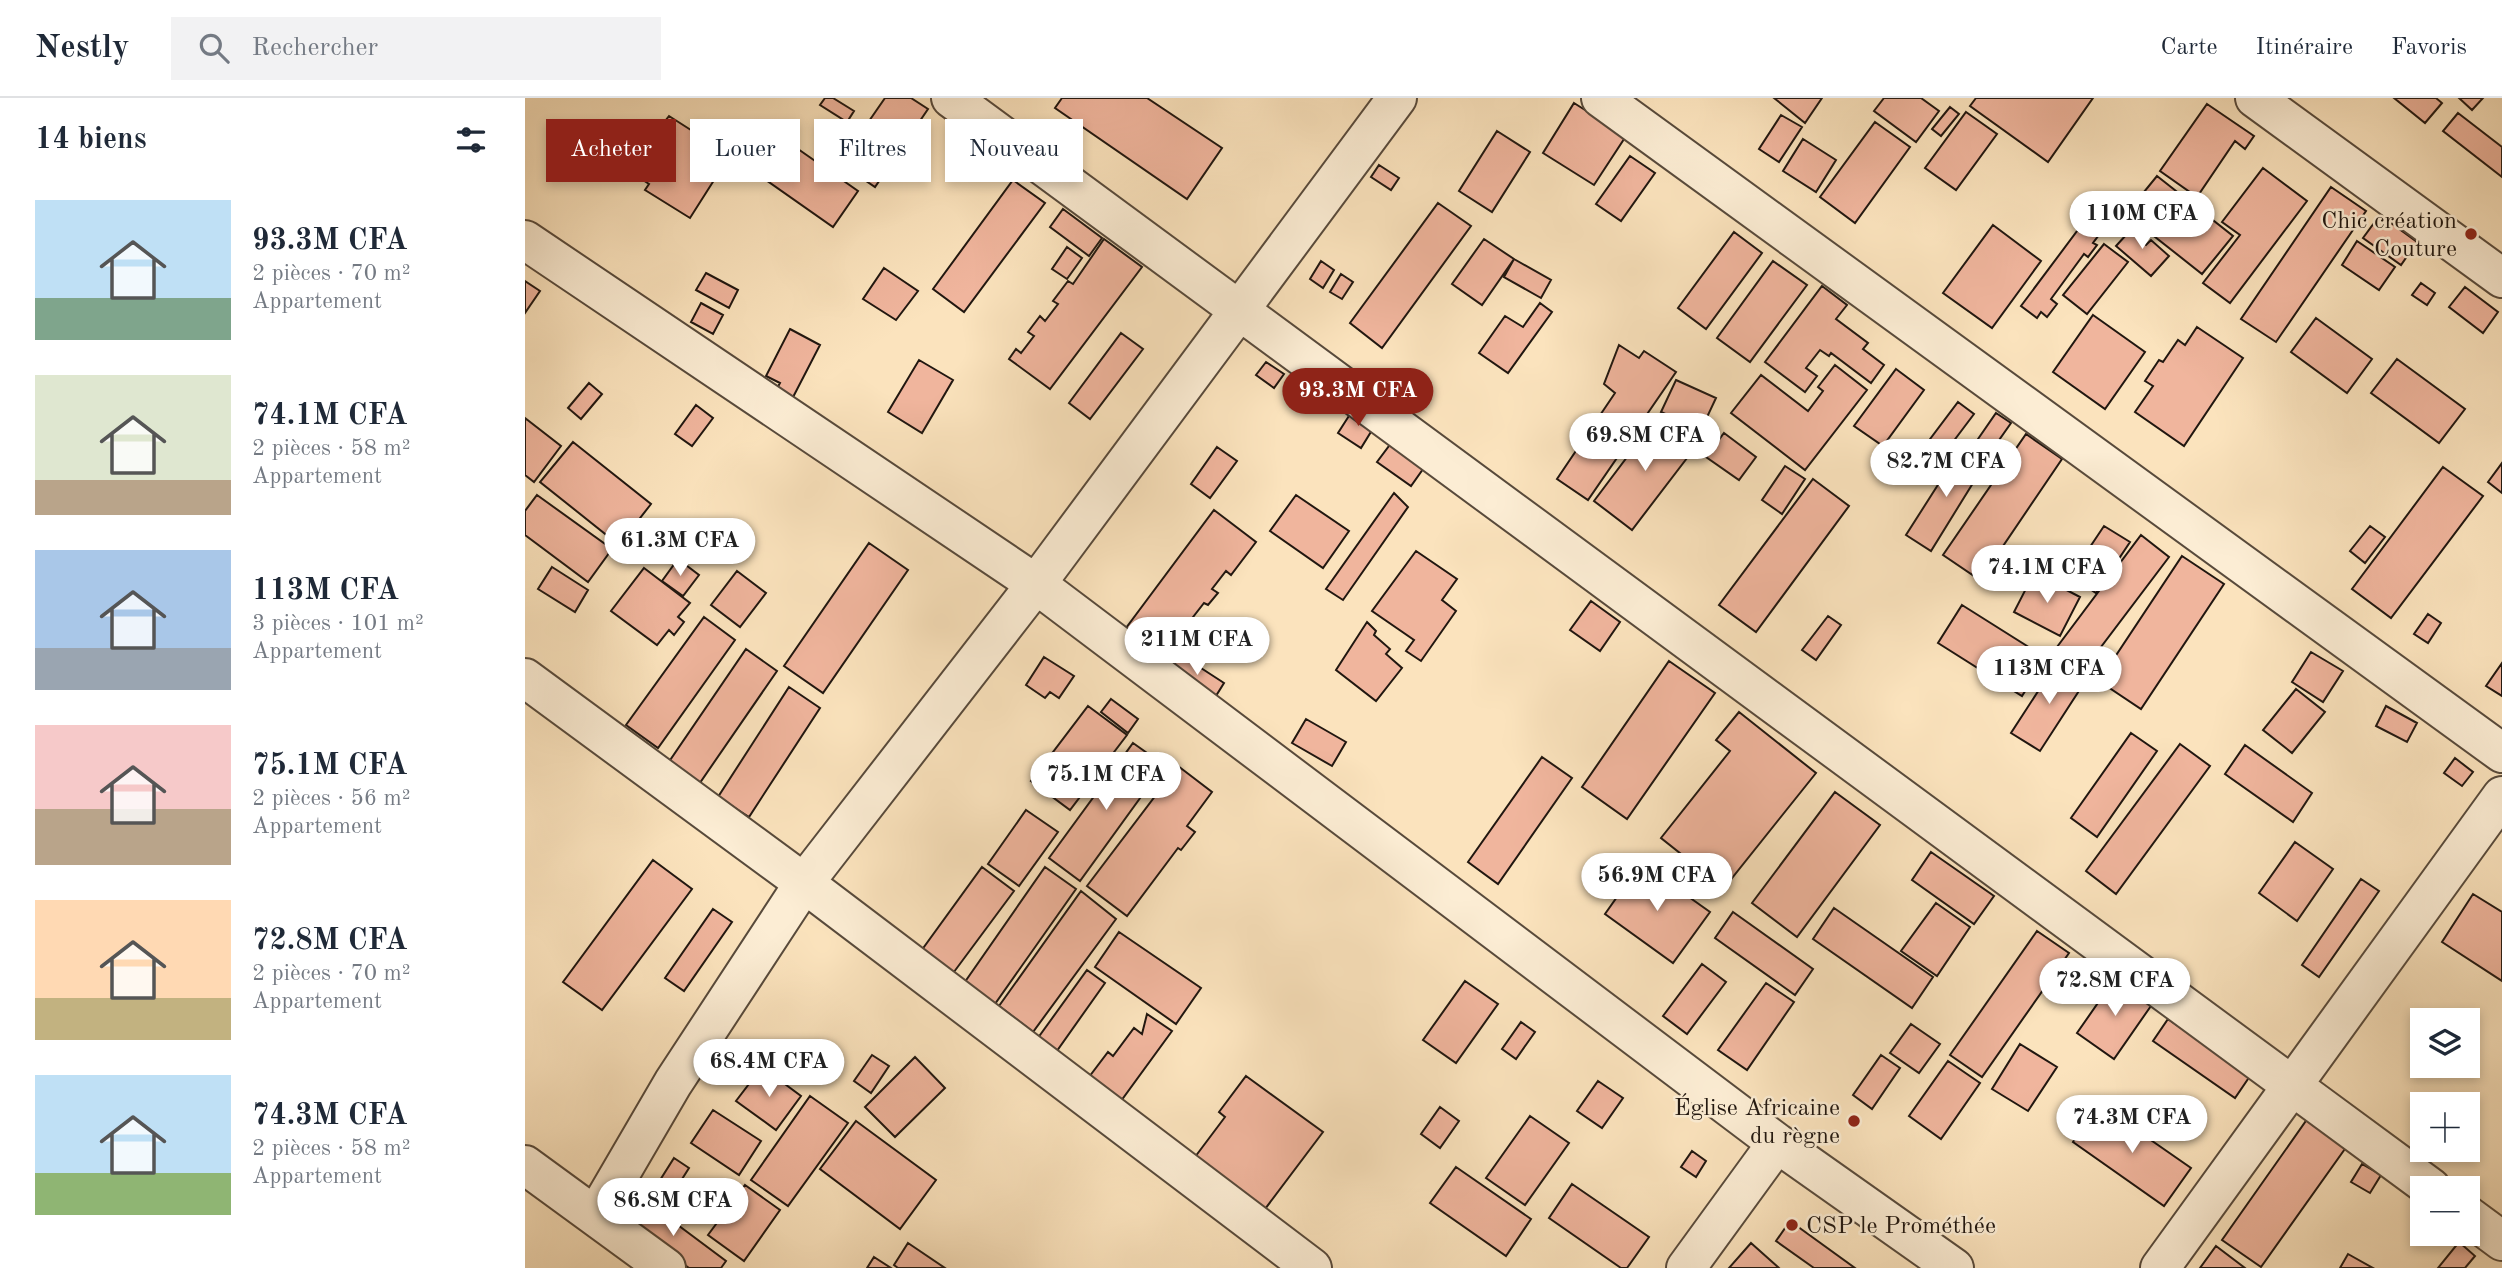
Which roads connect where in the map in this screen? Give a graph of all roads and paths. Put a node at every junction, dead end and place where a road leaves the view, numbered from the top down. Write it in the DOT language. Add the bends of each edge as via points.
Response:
graph roads {
  1 [pos="951,98"];
  2 [pos="1397,98"];
  3 [pos="1601,98"];
  4 [pos="2255,98"];
  5 [pos="525,240"];
  6 [pos="2502,278"];
  7 [pos="1241,312"];
  8 [pos="1036,584"];
  9 [pos="525,678"];
  10 [pos="2502,753"];
  11 [pos="2502,796"];
  12 [pos="804,883"];
  13 [pos="2292,1086"];
  14 [pos="1777,1143"];
  15 [pos="525,1165"];
  16 [pos="2415,1176"];
  17 [pos="596,1215"];
  18 [pos="2480,1225"];
  19 [pos="2502,1241"];
  20 [pos="666,1268"];
  21 [pos="1312,1268"];
  22 [pos="1686,1268"];
  23 [pos="1954,1268"];
  24 [pos="2160,1268"];
  1 -- 7 [label="street"];
  2 -- 7 [label="street"];
  3 -- 10 [label="street"];
  4 -- 6 [label="street"];
  5 -- 8 [label="street"];
  7 -- 8 [label="street"];
  7 -- 13 [label="street"];
  8 -- 12 [label="street"];
  8 -- 14 [label="street"];
  9 -- 12 [label="street"];
  11 -- 13 [label="street"];
  12 -- 17 [label="street" via="673,1083"];
  12 -- 21 [label="street"];
  13 -- 16 [label="street"];
  13 -- 24 [label="street"];
  14 -- 22 [label="street"];
  14 -- 23 [label="street"];
  15 -- 17 [label="street"];
  17 -- 20 [label="street"];
  18 -- 19 [label="street"];
}
